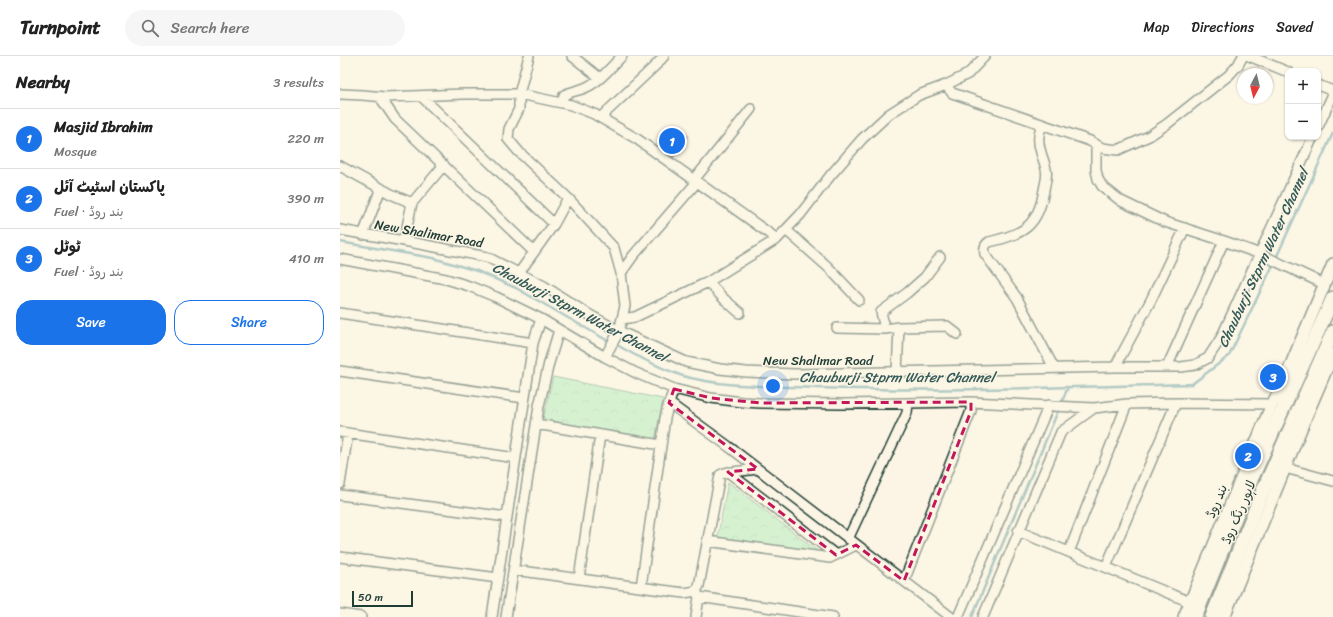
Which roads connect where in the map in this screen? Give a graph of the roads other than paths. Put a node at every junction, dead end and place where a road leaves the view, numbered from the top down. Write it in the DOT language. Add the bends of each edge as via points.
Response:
graph roads {
  1 [pos="529,56"];
  2 [pos="572,56"];
  3 [pos="622,56"];
  4 [pos="664,56"];
  5 [pos="985,56"];
  6 [pos="1243,56"];
  7 [pos="1249,56"];
  8 [pos="1285,71"];
  9 [pos="600,78"];
  10 [pos="946,85"];
  11 [pos="1321,86"];
  12 [pos="1333,92"];
  13 [pos="340,94"];
  14 [pos="519,94"];
  15 [pos="421,96"];
  16 [pos="380,97"];
  17 [pos="562,103"];
  18 [pos="751,109"];
  19 [pos="600,117"];
  20 [pos="1321,120"];
  21 [pos="1042,124"];
  22 [pos="1312,140"];
  23 [pos="1096,145"];
  24 [pos="444,165"];
  25 [pos="340,166"];
  26 [pos="695,181"];
  27 [pos="381,188"];
  28 [pos="568,198"];
  29 [pos="412,203"];
  30 [pos="554,224"];
  31 [pos="1185,228"];
  32 [pos="340,230"];
  33 [pos="786,230"];
  34 [pos="363,234"];
  35 [pos="777,239"];
  36 [pos="1224,240"];
  37 [pos="404,241"];
  38 [pos="534,252"];
  39 [pos="1260,254"];
  40 [pos="940,258"];
  41 [pos="340,259"];
  42 [pos="1333,264"];
  43 [pos="519,273"];
  44 [pos="621,273"];
  45 [pos="708,282"];
  46 [pos="1324,284"];
  47 [pos="1333,298"];
  48 [pos="859,300"];
  49 [pos="340,313"];
  50 [pos="740,313"];
  51 [pos="541,319"];
  52 [pos="622,319"];
  53 [pos="899,327"];
  54 [pos="837,328"];
  55 [pos="885,329"];
  56 [pos="559,330"];
  57 [pos="619,332"];
  58 [pos="1333,332"];
  59 [pos="957,334"];
  60 [pos="532,343"];
  61 [pos="607,354"];
  62 [pos="1333,354"];
  63 [pos="1167,366"];
  64 [pos="1115,367"];
  65 [pos="1054,368"];
  66 [pos="340,371"];
  67 [pos="897,373"];
  68 [pos="674,388"];
  69 [pos="524,398"];
  70 [pos="971,402"];
  71 [pos="669,403"];
  72 [pos="908,403"];
  73 [pos="1176,403"];
  74 [pos="1127,404"];
  75 [pos="1272,404"];
  76 [pos="1052,405"];
  77 [pos="1094,408"];
  78 [pos="536,424"];
  79 [pos="344,432"];
  80 [pos="600,435"];
  81 [pos="661,445"];
  82 [pos="516,458"];
  83 [pos="1285,468"];
  84 [pos="758,469"];
  85 [pos="728,472"];
  86 [pos="1333,481"];
  87 [pos="340,484"];
  88 [pos="340,495"];
  89 [pos="507,517"];
  90 [pos="1018,531"];
  91 [pos="707,541"];
  92 [pos="852,542"];
  93 [pos="1069,552"];
  94 [pos="836,555"];
  95 [pos="340,557"];
  96 [pos="1106,567"];
  97 [pos="514,570"];
  98 [pos="498,578"];
  99 [pos="579,579"];
  100 [pos="904,581"];
  101 [pos="641,587"];
  102 [pos="697,594"];
  103 [pos="1190,602"];
  104 [pos="340,614"];
  105 [pos="361,617"];
  106 [pos="492,617"];
  107 [pos="506,617"];
  108 [pos="696,617"];
  109 [pos="833,617"];
  110 [pos="951,617"];
  111 [pos="958,617"];
  112 [pos="984,617"];
  113 [pos="1184,617"];
  114 [pos="1195,617"];
  115 [pos="1212,617"];
  116 [pos="1224,617"];
  1 -- 14 [label="street"];
  2 -- 9 [label="street"];
  3 -- 9 [label="street"];
  4 -- 19 [label="street"];
  5 -- 10 [label="street" via="968,74"];
  6 -- 23 [label="street" via="1229,75 1149,136 1118,150"];
  7 -- 8 [label="street"];
  9 -- 17 [label="street" via="583,89 564,95"];
  10 -- 21 [label="street" via="952,93"];
  10 -- 33 [label="street" via="919,95 889,114 862,139"];
  11 -- 12 [label="street"];
  12 -- 20 [label="street"];
  13 -- 16 [label="street"];
  14 -- 15 [label="street"];
  14 -- 17 [label="street"];
  14 -- 28 [label="street" via="519,109 509,129 508,139"];
  15 -- 16 [label="street"];
  15 -- 30 [label="street"];
  16 -- 24 [label="street" via="395,119"];
  17 -- 19 [label="street"];
  18 -- 26 [label="street"];
  19 -- 26 [label="street" via="637,139"];
  21 -- 23 [label="street" via="1090,140"];
  21 -- 65 [label="street" via="1039,137 1047,171 1038,214 1030,226 1020,232 985,244 984,254 1016,298"];
  22 -- 39 [label="street, New Shalimar Road"];
  23 -- 31 [label="street" via="1096,170 1102,186 1122,201 1165,222"];
  24 -- 29 [label="street"];
  24 -- 38 [label="street"];
  25 -- 27 [label="street"];
  26 -- 35 [label="street"];
  26 -- 44 [label="street"];
  27 -- 29 [label="street"];
  27 -- 34 [label="street"];
  28 -- 30 [label="street"];
  28 -- 44 [label="street" via="614,248"];
  29 -- 37 [label="street"];
  30 -- 38 [label="street"];
  31 -- 36 [label="street"];
  31 -- 64 [label="street" via="1151,300"];
  32 -- 34 [label="street, New Shalimar Road"];
  33 -- 35 [label="street"];
  33 -- 48 [label="street" via="828,267"];
  34 -- 37 [label="street, New Shalimar Road"];
  35 -- 45 [label="street"];
  36 -- 39 [label="street"];
  36 -- 63 [label="street"];
  37 -- 43 [label="street, New Shalimar Road" via="482,255"];
  38 -- 43 [label="street"];
  39 -- 46 [label="street"];
  39 -- 63 [label="street, New Shalimar Road" via="1221,338 1208,358 1195,366"];
  40 -- 55 [label="street" via="925,277 881,312"];
  41 -- 51 [label="street" via="446,279 496,297"];
  42 -- 46 [label="main road, بند روڈ"];
  43 -- 57 [label="street, New Shalimar Road"];
  44 -- 52 [label="street" via="625,306"];
  45 -- 50 [label="street"];
  45 -- 52 [label="street" via="635,317"];
  46 -- 75 [label="main road, بند روڈ" via="1280,391"];
  47 -- 114 [label="highway, لاہور رنگ روڈ" via="1246,491"];
  49 -- 60 [label="street"];
  51 -- 56 [label="street"];
  51 -- 60 [label="street"];
  52 -- 57 [label="street"];
  53 -- 55 [label="street"];
  53 -- 59 [label="street" via="947,326"];
  53 -- 67 [label="street"];
  54 -- 55 [label="street"];
  56 -- 61 [label="street"];
  56 -- 78 [label="street"];
  57 -- 61 [label="street"];
  57 -- 67 [label="street, New Shalimar Road" via="686,362 720,369 796,374"];
  58 -- 115 [label="highway, لاہور رنگ روڈ"];
  60 -- 69 [label="street"];
  61 -- 68 [label="street" via="636,374"];
  62 -- 83 [label="main road"];
  63 -- 64 [label="street, New Shalimar Road"];
  64 -- 65 [label="street, New Shalimar Road"];
  65 -- 67 [label="street, New Shalimar Road"];
  66 -- 69 [label="street"];
  68 -- 71 [label="street"];
  68 -- 72 [label="street" via="711,398 742,402"];
  69 -- 82 [label="street"];
  70 -- 72 [label="street"];
  70 -- 76 [label="street"];
  70 -- 100 [label="street" via="970,412"];
  71 -- 81 [label="street"];
  71 -- 84 [label="street"];
  72 -- 92 [label="street" via="907,413"];
  73 -- 74 [label="street"];
  73 -- 75 [label="street"];
  73 -- 96 [label="street"];
  74 -- 77 [label="street"];
  74 -- 93 [label="street"];
  75 -- 103 [label="main road, بند روڈ"];
  76 -- 77 [label="street"];
  76 -- 111 [label="street"];
  77 -- 90 [label="street" via="1061,432"];
  78 -- 80 [label="street"];
  78 -- 97 [label="street"];
  79 -- 82 [label="street"];
  79 -- 87 [label="street"];
  80 -- 81 [label="street"];
  80 -- 99 [label="street"];
  81 -- 101 [label="street"];
  82 -- 89 [label="street"];
  83 -- 86 [label="street"];
  83 -- 116 [label="main road"];
  84 -- 85 [label="street"];
  84 -- 92 [label="street"];
  85 -- 91 [label="street" via="720,475"];
  85 -- 94 [label="street"];
  88 -- 89 [label="street"];
  89 -- 98 [label="street"];
  90 -- 93 [label="street"];
  90 -- 112 [label="street"];
  91 -- 94 [label="street" via="830,558"];
  91 -- 102 [label="street"];
  92 -- 94 [label="street"];
  92 -- 100 [label="street"];
  93 -- 96 [label="street"];
  95 -- 98 [label="street"];
  96 -- 103 [label="street"];
  97 -- 99 [label="street"];
  97 -- 107 [label="street"];
  98 -- 106 [label="street"];
  99 -- 101 [label="street"];
  100 -- 110 [label="street"];
  101 -- 102 [label="street"];
  102 -- 108 [label="street"];
  102 -- 109 [label="street"];
  103 -- 113 [label="main road, بند روڈ"];
  104 -- 105 [label="street"];
}
